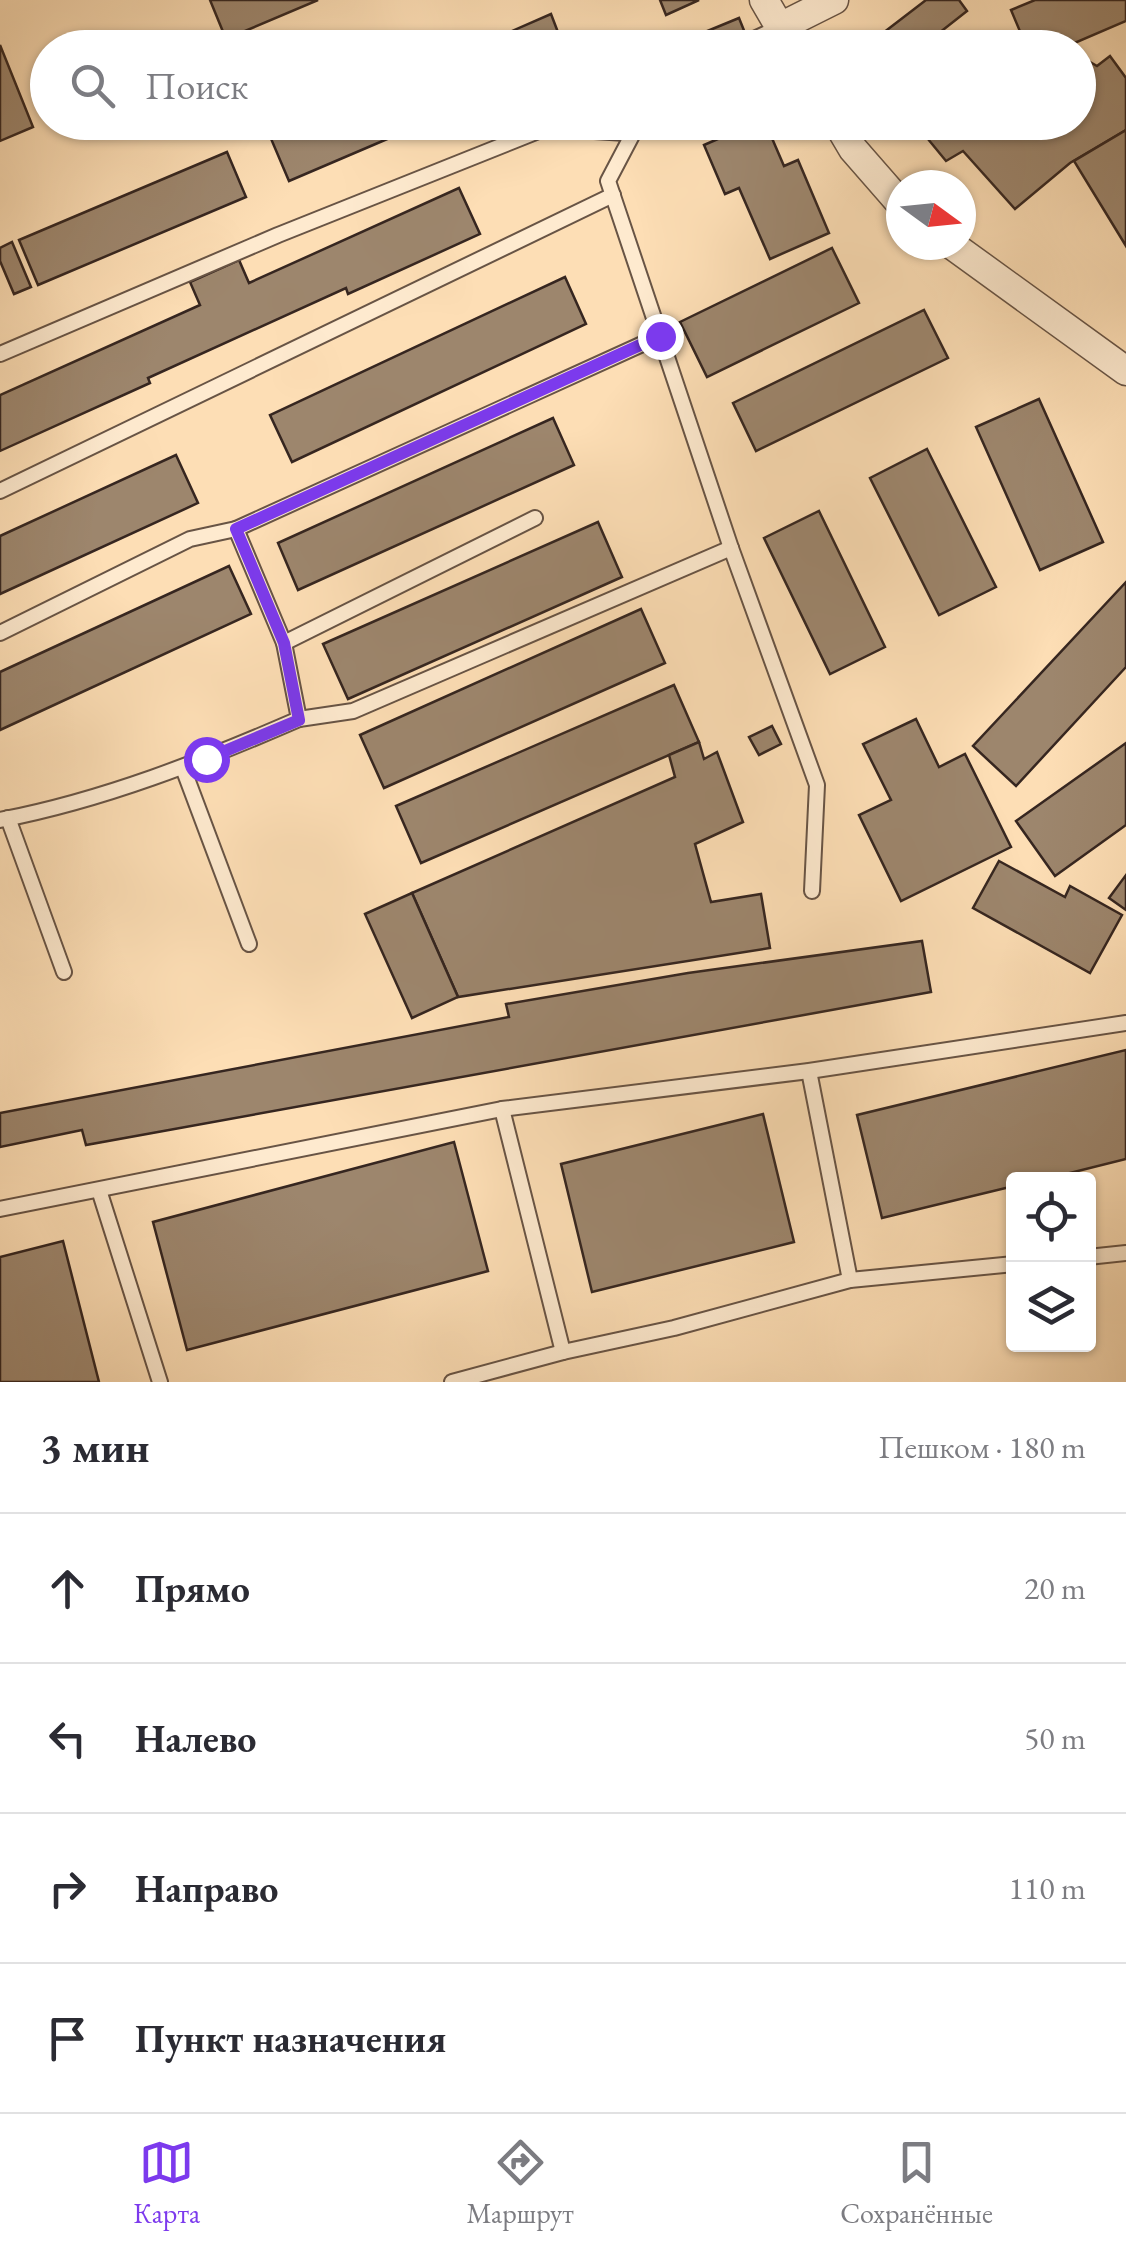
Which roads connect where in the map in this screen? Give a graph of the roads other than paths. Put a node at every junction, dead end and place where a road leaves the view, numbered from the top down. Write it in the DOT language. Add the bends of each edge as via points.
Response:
graph roads {
  1 [pos="764,0"];
  2 [pos="834,0"];
  3 [pos="781,30"];
  4 [pos="796,30"];
  5 [pos="516,140"];
  6 [pos="630,140"];
  7 [pos="847,140"];
  8 [pos="886,187"];
  9 [pos="613,195"];
  10 [pos="973,260"];
  11 [pos="660,336"];
  12 [pos="0,354"];
  13 [pos="1126,371"];
  14 [pos="0,490"];
  15 [pos="535,518"];
  16 [pos="236,529"];
  17 [pos="731,548"];
  18 [pos="0,633"];
  19 [pos="284,643"];
  20 [pos="299,720"];
  21 [pos="183,768"];
  22 [pos="4,819"];
  23 [pos="812,891"];
  24 [pos="249,944"];
  25 [pos="64,972"];
  26 [pos="1126,1023"];
  27 [pos="809,1071"];
  28 [pos="502,1109"];
  29 [pos="100,1190"];
  30 [pos="0,1209"];
  31 [pos="1126,1253"];
  32 [pos="1096,1256"];
  33 [pos="1006,1265"];
  34 [pos="850,1280"];
  35 [pos="563,1352"];
  36 [pos="160,1382"];
  37 [pos="452,1382"];
  1 -- 3 [label="street"];
  2 -- 4 [label="street"];
  5 -- 12 [label="lane"];
  6 -- 9 [label="lane" via="608,182"];
  7 -- 8 [label="street"];
  9 -- 11 [label="lane"];
  9 -- 14 [label="lane"];
  10 -- 13 [label="street"];
  11 -- 16 [label="lane"];
  11 -- 17 [label="lane"];
  15 -- 19 [label="lane"];
  16 -- 18 [label="lane" via="190,539"];
  16 -- 19 [label="lane"];
  17 -- 20 [label="lane" via="353,711"];
  17 -- 23 [label="lane" via="817,784"];
  19 -- 20 [label="lane"];
  20 -- 21 [label="lane"];
  21 -- 22 [label="lane"];
  21 -- 24 [label="lane"];
  22 -- 25 [label="lane"];
  26 -- 27 [label="lane"];
  27 -- 28 [label="lane"];
  27 -- 34 [label="lane"];
  28 -- 29 [label="lane"];
  28 -- 35 [label="lane"];
  29 -- 30 [label="lane"];
  29 -- 36 [label="lane"];
  31 -- 32 [label="lane"];
  33 -- 34 [label="lane"];
  34 -- 35 [label="lane"];
  35 -- 37 [label="lane"];
}
